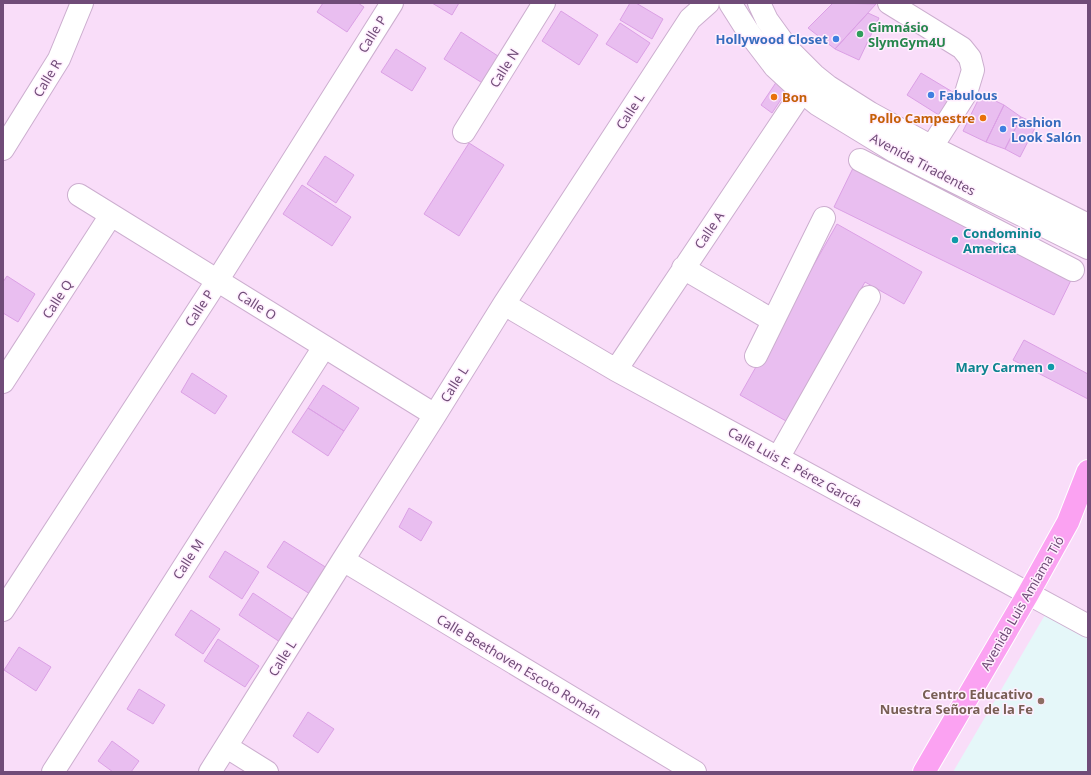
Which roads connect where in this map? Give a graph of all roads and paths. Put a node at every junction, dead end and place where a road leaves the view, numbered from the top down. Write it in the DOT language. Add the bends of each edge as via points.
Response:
graph roads {
  1 [pos="82,3"];
  2 [pos="392,3"];
  3 [pos="544,3"];
  4 [pos="708,3"];
  5 [pos="730,3"];
  6 [pos="759,3"];
  7 [pos="889,3"];
  8 [pos="808,83"];
  9 [pos="464,132"];
  10 [pos="3,149"];
  11 [pos="894,151"];
  12 [pos="926,156"];
  13 [pos="860,160"];
  14 [pos="882,172"];
  15 [pos="79,195"];
  16 [pos="111,215"];
  17 [pos="824,218"];
  18 [pos="1088,224"];
  19 [pos="1088,248"];
  20 [pos="683,268"];
  21 [pos="1072,270"];
  22 [pos="217,281"];
  23 [pos="869,297"];
  24 [pos="504,304"];
  25 [pos="772,320"];
  26 [pos="324,346"];
  27 [pos="756,356"];
  28 [pos="616,370"];
  29 [pos="3,382"];
  30 [pos="435,415"];
  31 [pos="778,458"];
  32 [pos="1088,471"];
  33 [pos="343,560"];
  34 [pos="1028,594"];
  35 [pos="3,610"];
  36 [pos="1088,626"];
  37 [pos="227,747"];
  38 [pos="52,772"];
  39 [pos="210,772"];
  40 [pos="267,772"];
  41 [pos="695,772"];
  42 [pos="924,772"];
  1 -- 10 [label="street, Calle R" via="59,59"];
  2 -- 22 [label="street, Calle P"];
  3 -- 9 [label="street, Calle N"];
  4 -- 24 [label="street, Calle L" via="690,19"];
  5 -- 8 [label="street, Avenida Tiradentes" via="775,67"];
  6 -- 8 [label="street, Avenida Tiradentes" via="767,20"];
  7 -- 12 [label="street" via="962,48 970,58 973,70 966,93"];
  8 -- 11 [label="street, Avenida Tiradentes" via="817,104"];
  8 -- 12 [label="street, Avenida Tiradentes" via="829,87 870,113"];
  8 -- 20 [label="street, Calle A"];
  11 -- 12 [label="street, Avenida Tiradentes"];
  11 -- 14 [label="street"];
  12 -- 18 [label="street, Avenida Tiradentes"];
  12 -- 19 [label="street, Avenida Tiradentes"];
  13 -- 14 [label="street"];
  14 -- 21 [label="street"];
  15 -- 16 [label="street, Calle O"];
  16 -- 22 [label="street, Calle O"];
  16 -- 29 [label="street, Calle Q"];
  17 -- 25 [label="street"];
  20 -- 25 [label="street"];
  20 -- 28 [label="street, Calle A"];
  22 -- 26 [label="street, Calle O"];
  22 -- 35 [label="street, Calle P"];
  23 -- 31 [label="street"];
  24 -- 28 [label="street, Calle Luis E. Pérez García"];
  24 -- 30 [label="street, Calle L"];
  25 -- 27 [label="street"];
  26 -- 30 [label="street, Calle O"];
  26 -- 38 [label="street, Calle M"];
  28 -- 31 [label="street, Calle Luis E. Pérez García"];
  30 -- 33 [label="street, Calle L"];
  31 -- 34 [label="street, Calle Luis E. Pérez García"];
  32 -- 34 [label="main road, Avenida Luis Amiama Tió" via="1068,522"];
  33 -- 37 [label="street, Calle L"];
  33 -- 41 [label="street, Calle Beethoven Escoto Román"];
  34 -- 36 [label="street, Calle Luis E. Pérez García"];
  34 -- 42 [label="main road, Avenida Luis Amiama Tió"];
  37 -- 39 [label="street, Calle L"];
  37 -- 40 [label="street"];
}
